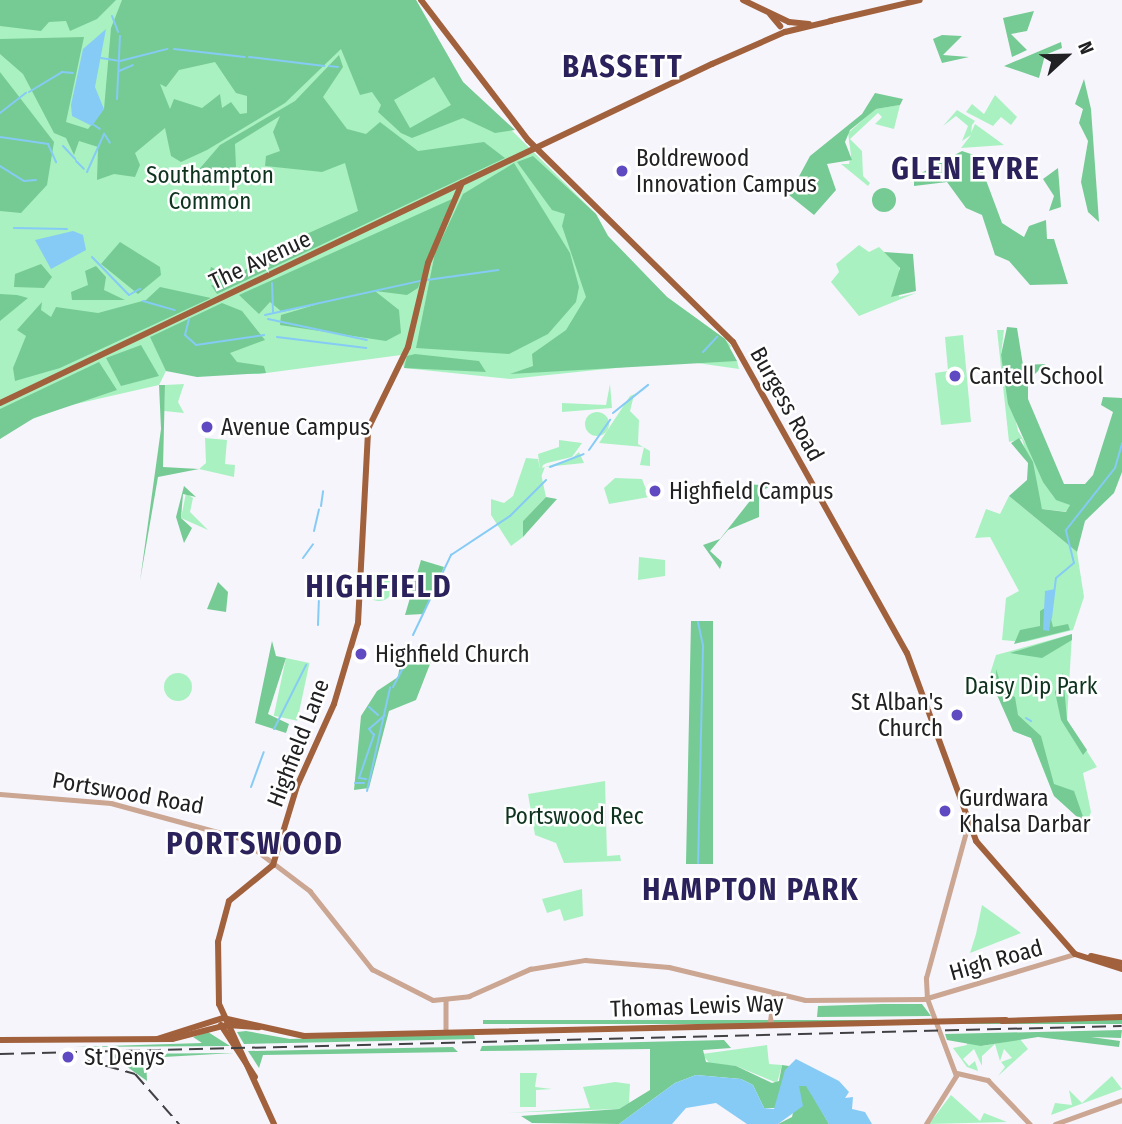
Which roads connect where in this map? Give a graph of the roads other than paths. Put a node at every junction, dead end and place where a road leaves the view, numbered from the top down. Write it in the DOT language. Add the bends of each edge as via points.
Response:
graph roads {
  1 [pos="421,0"];
  2 [pos="743,0"];
  3 [pos="920,0"];
  4 [pos="784,27"];
  5 [pos="528,140"];
  6 [pos="536,148"];
  7 [pos="522,155"];
  8 [pos="462,184"];
  9 [pos="0,403"];
  10 [pos="0,794"];
  11 [pos="967,828"];
  12 [pos="972,836"];
  13 [pos="963,841"];
  14 [pos="278,847"];
  15 [pos="259,848"];
  16 [pos="275,858"];
  17 [pos="1066,943"];
  18 [pos="1075,954"];
  19 [pos="1062,959"];
  20 [pos="1120,963"];
  21 [pos="774,993"];
  22 [pos="927,999"];
  23 [pos="446,1001"];
  24 [pos="1122,1017"];
  25 [pos="770,1021"];
  26 [pos="222,1022"];
  27 [pos="246,1026"];
  28 [pos="261,1027"];
  29 [pos="446,1031"];
  30 [pos="233,1036"];
  31 [pos="157,1039"];
  32 [pos="0,1040"];
  33 [pos="241,1051"];
  34 [pos="957,1073"];
  35 [pos="1122,1100"];
  36 [pos="274,1124"];
  37 [pos="926,1124"];
  38 [pos="1030,1124"];
  39 [pos="1055,1124"];
  1 -- 5 [label="main road, Burgess Road"];
  2 -- 4 [label="main road" via="767,11"];
  3 -- 4 [label="main road"];
  4 -- 6 [label="main road, The Avenue" via="766,40"];
  5 -- 6 [label="main road, Burgess Road"];
  5 -- 7 [label="main road"];
  6 -- 7 [label="main road, The Avenue"];
  6 -- 11 [label="main road, Burgess Road" via="735,345 909,658"];
  7 -- 8 [label="main road, The Avenue"];
  8 -- 9 [label="main road, The Avenue"];
  8 -- 14 [label="main road, Highfield Lane" via="428,263 403,358 375,406 367,434 357,632"];
  10 -- 15 [label="street, Portswood Road" via="138,808 218,828"];
  11 -- 12 [label="main road, Burgess Road"];
  11 -- 13 [label="street"];
  12 -- 13 [label="street"];
  12 -- 17 [label="main road, Burgess Road"];
  13 -- 22 [label="street" via="927,969"];
  14 -- 15 [label="street"];
  14 -- 16 [label="main road, Highfield Lane"];
  15 -- 16 [label="street, Portswood Road"];
  16 -- 23 [label="street, Portswood Road" via="330,911 377,973 417,995"];
  16 -- 26 [label="main road" via="265,877 227,905 217,950"];
  17 -- 18 [label="main road, Burgess Road"];
  17 -- 19 [label="street"];
  18 -- 19 [label="street, High Road"];
  18 -- 20 [label="main road, High Road"];
  19 -- 22 [label="street, High Road"];
  21 -- 22 [label="street" via="815,1001"];
  21 -- 23 [label="street" via="669,967 585,960 530,969"];
  21 -- 25 [label="street"];
  22 -- 34 [label="street"];
  23 -- 29 [label="street"];
  24 -- 25 [label="main road, Thomas Lewis Way"];
  25 -- 29 [label="main road, Thomas Lewis Way"];
  26 -- 27 [label="main road, Thomas Lewis Way"];
  26 -- 28 [label="main road, Thomas Lewis Way"];
  26 -- 30 [label="main road"];
  26 -- 31 [label="main road, Thomas Lewis Way"];
  26 -- 31 [label="main road, Thomas Lewis Way"];
  26 -- 33 [label="main road" via="232,1044"];
  27 -- 28 [label="main road, Thomas Lewis Way"];
  27 -- 30 [label="main road"];
  28 -- 29 [label="main road, Thomas Lewis Way" via="304,1036"];
  30 -- 33 [label="main road"];
  31 -- 32 [label="main road, Thomas Lewis Way"];
  33 -- 36 [label="main road"];
  34 -- 37 [label="street"];
  34 -- 38 [label="street" via="988,1080"];
  35 -- 39 [label="street"];
}
